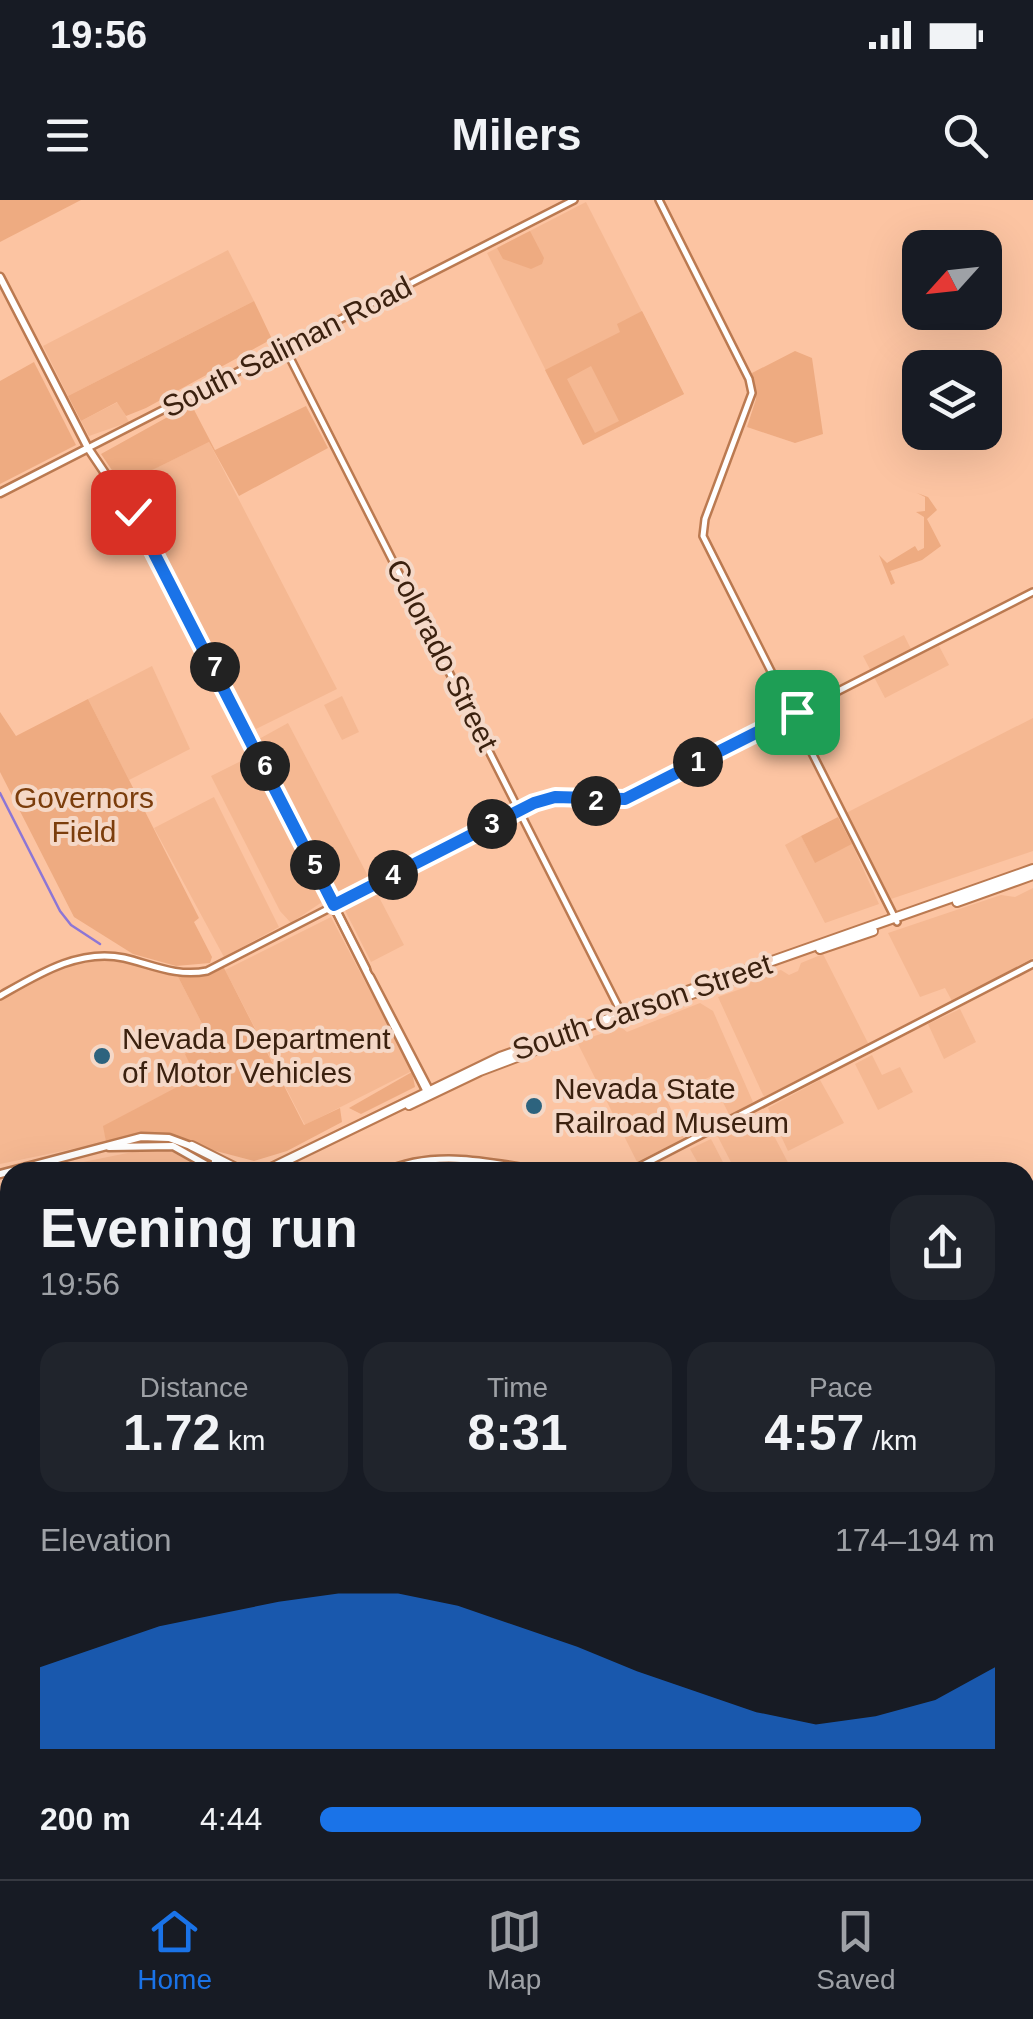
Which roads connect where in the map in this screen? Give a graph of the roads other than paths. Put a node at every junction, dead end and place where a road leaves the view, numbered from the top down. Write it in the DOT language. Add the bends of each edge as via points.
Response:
graph roads {
  1 [pos="574,200"];
  2 [pos="659,200"];
  3 [pos="0,276"];
  4 [pos="285,348"];
  5 [pos="88,448"];
  6 [pos="0,493"];
  7 [pos="1033,592"];
  8 [pos="793,715"];
  9 [pos="521,809"];
  10 [pos="1033,872"];
  11 [pos="334,905"];
  12 [pos="896,920"];
  13 [pos="1033,964"];
  14 [pos="0,996"];
  15 [pos="623,1015"];
  16 [pos="429,1091"];
  17 [pos="355,1129"];
  18 [pos="192,1146"];
  19 [pos="108,1147"];
  20 [pos="301,1154"];
  21 [pos="48,1162"];
  22 [pos="201,1162"];
  23 [pos="216,1162"];
  24 [pos="226,1162"];
  25 [pos="275,1162"];
  26 [pos="284,1162"];
  27 [pos="294,1162"];
  28 [pos="413,1162"];
  29 [pos="462,1162"];
  30 [pos="648,1162"];
  1 -- 4 [label="street, South Saliman Road"];
  2 -- 8 [label="street" via="750,384 750,405 703,536"];
  3 -- 5 [label="main road"];
  4 -- 5 [label="street, South Saliman Road"];
  4 -- 9 [label="street, Colorado Street"];
  5 -- 6 [label="main road, South Saliman Road"];
  5 -- 11 [label="main road" via="146,532"];
  7 -- 8 [label="street"];
  8 -- 9 [label="street" via="624,799 555,797"];
  8 -- 12 [label="street"];
  9 -- 11 [label="street"];
  9 -- 15 [label="street, Colorado Street"];
  10 -- 12 [label="main road, South Carson Street"];
  11 -- 14 [label="street" via="207,971 176,973 124,958 88,957"];
  11 -- 16 [label="main road"];
  12 -- 15 [label="main road, South Carson Street"];
  13 -- 30 [label="street"];
  15 -- 16 [label="main road, South Carson Street"];
  16 -- 17 [label="main road, South Carson Street"];
  17 -- 20 [label="main road, South Carson Street"];
  17 -- 27 [label="main road, South Carson Street"];
  18 -- 19 [label="main road" via="160,1136"];
  18 -- 23 [label="main road"];
  18 -- 24 [label="main road"];
  19 -- 21 [label="main road"];
  19 -- 22 [label="main road" via="173,1146"];
  20 -- 25 [label="main road"];
  20 -- 26 [label="main road, South Carson Street"];
  28 -- 29 [label="street"];
}
